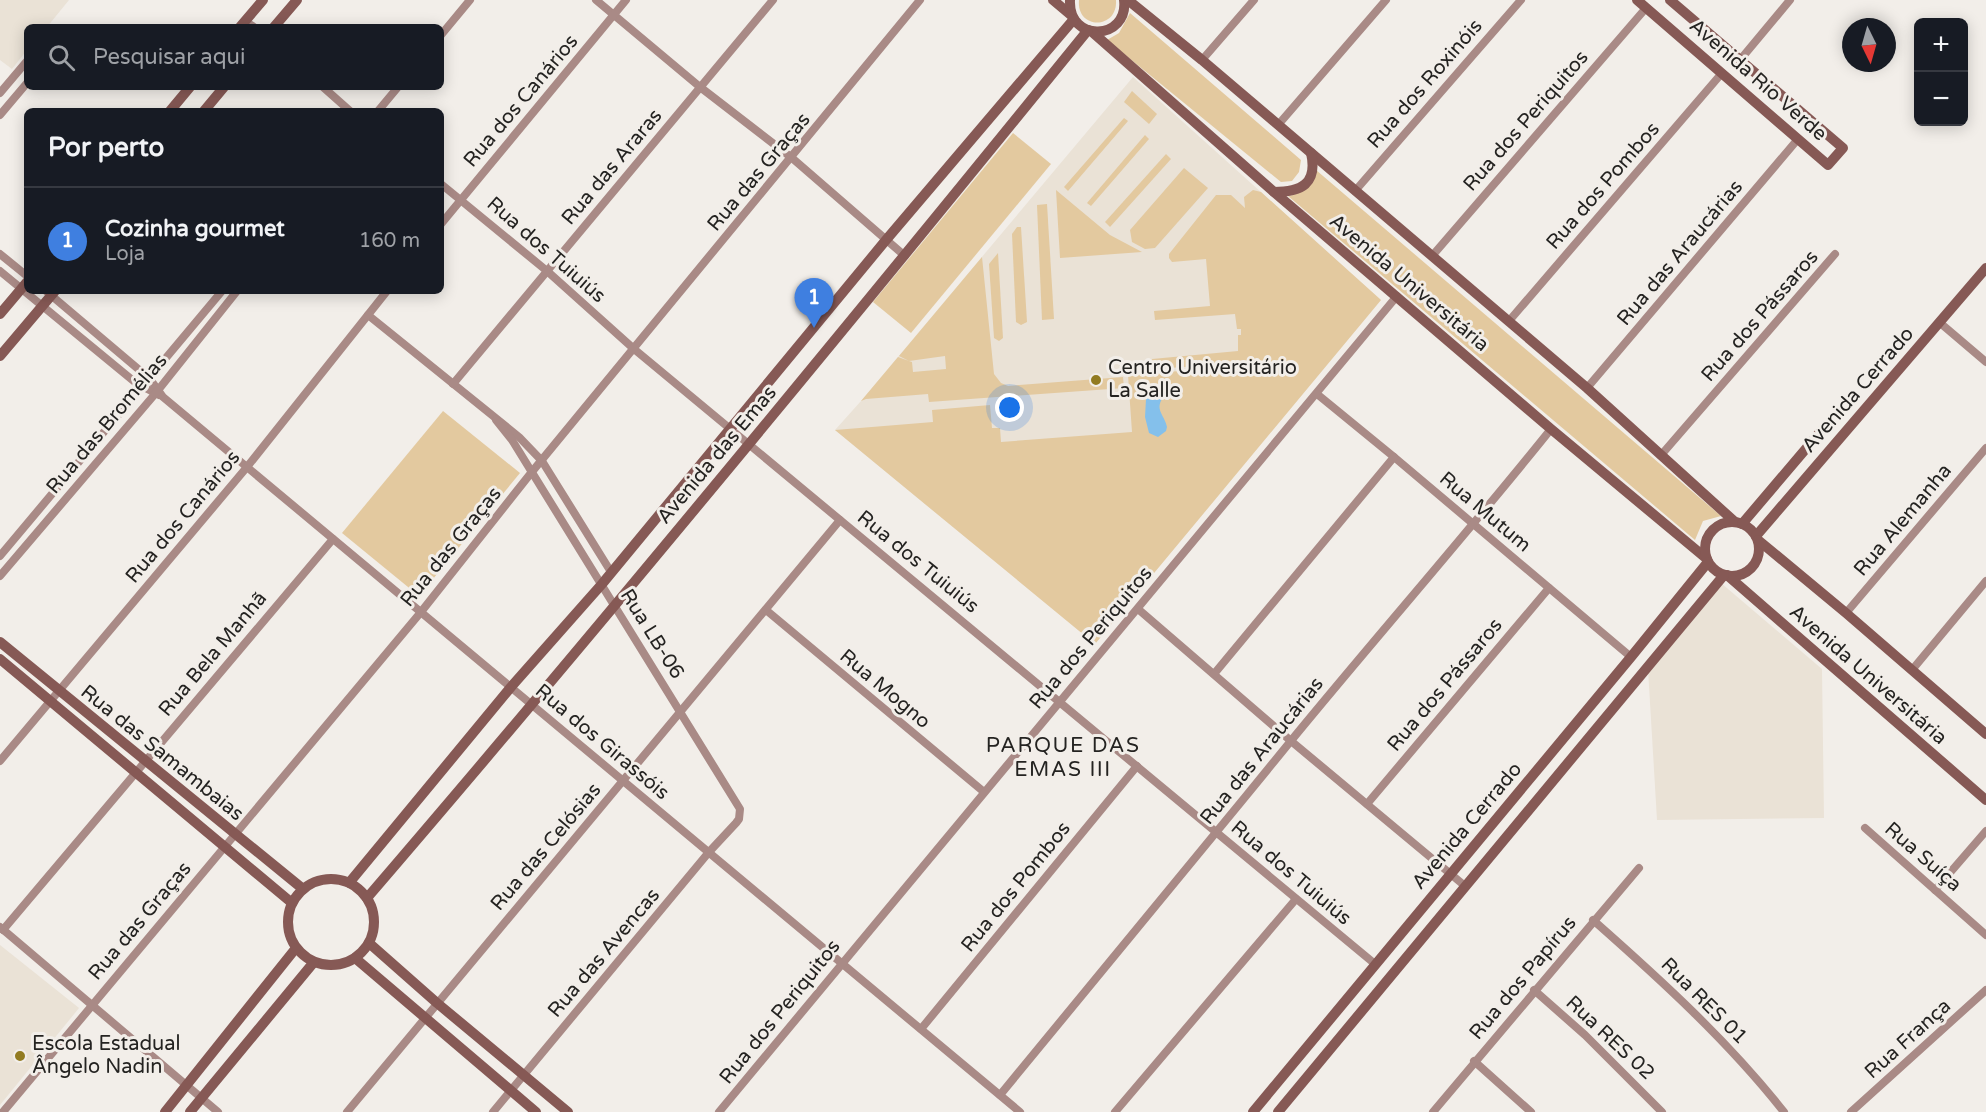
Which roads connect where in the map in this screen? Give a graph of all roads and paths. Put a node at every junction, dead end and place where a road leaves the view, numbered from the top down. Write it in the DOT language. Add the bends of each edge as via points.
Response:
graph roads {
  1 [pos="262,0"];
  2 [pos="297,0"];
  3 [pos="470,0"];
  4 [pos="596,0"];
  5 [pos="626,0"];
  6 [pos="773,0"];
  7 [pos="920,0"];
  8 [pos="1053,0"];
  9 [pos="1070,0"];
  10 [pos="1126,0"];
  11 [pos="1254,0"];
  12 [pos="1386,0"];
  13 [pos="1521,0"];
  14 [pos="1670,0"];
  15 [pos="1790,0"];
  16 [pos="1642,4"];
  17 [pos="614,15"];
  18 [pos="1073,17"];
  19 [pos="247,24"];
  20 [pos="277,24"];
  21 [pos="444,31"];
  22 [pos="1090,31"];
  23 [pos="1202,60"];
  24 [pos="1740,60"];
  25 [pos="24,65"];
  26 [pos="1722,73"];
  27 [pos="24,87"];
  28 [pos="700,87"];
  29 [pos="188,90"];
  30 [pos="222,90"];
  31 [pos="326,90"];
  32 [pos="396,90"];
  33 [pos="0,93"];
  34 [pos="172,108"];
  35 [pos="206,108"];
  36 [pos="347,108"];
  37 [pos="380,108"];
  38 [pos="0,115"];
  39 [pos="1278,125"];
  40 [pos="1798,139"];
  41 [pos="1311,153"];
  42 [pos="792,158"];
  43 [pos="444,186"];
  44 [pos="1355,191"];
  45 [pos="1274,192"];
  46 [pos="461,200"];
  47 [pos="444,220"];
  48 [pos="886,240"];
  49 [pos="0,254"];
  50 [pos="1835,254"];
  51 [pos="905,256"];
  52 [pos="1432,256"];
  53 [pos="1986,268"];
  54 [pos="0,271"];
  55 [pos="547,271"];
  56 [pos="24,274"];
  57 [pos="24,285"];
  58 [pos="32,294"];
  59 [pos="49,294"];
  60 [pos="52,294"];
  61 [pos="220,294"];
  62 [pos="235,294"];
  63 [pos="385,294"];
  64 [pos="1397,296"];
  65 [pos="42,306"];
  66 [pos="0,314"];
  67 [pos="368,315"];
  68 [pos="1509,321"];
  69 [pos="1940,322"];
  70 [pos="634,349"];
  71 [pos="0,356"];
  72 [pos="1986,362"];
  73 [pos="150,379"];
  74 [pos="453,384"];
  75 [pos="142,387"];
  76 [pos="1587,388"];
  77 [pos="159,394"];
  78 [pos="1317,394"];
  79 [pos="496,420"];
  80 [pos="730,428"];
  81 [pos="1551,429"];
  82 [pos="1821,431"];
  83 [pos="750,445"];
  84 [pos="1986,448"];
  85 [pos="1662,454"];
  86 [pos="1394,457"];
  87 [pos="542,461"];
  88 [pos="247,467"];
  89 [pos="531,473"];
  90 [pos="840,520"];
  91 [pos="1739,523"];
  92 [pos="1474,524"];
  93 [pos="1757,538"];
  94 [pos="333,539"];
  95 [pos="0,556"];
  96 [pos="1707,560"];
  97 [pos="612,572"];
  98 [pos="1725,575"];
  99 [pos="0,576"];
  100 [pos="1986,581"];
  101 [pos="602,584"];
  102 [pos="1549,588"];
  103 [pos="1983,591"];
  104 [pos="615,606"];
  105 [pos="1138,609"];
  106 [pos="766,610"];
  107 [pos="421,612"];
  108 [pos="1846,613"];
  109 [pos="0,642"];
  110 [pos="1631,657"];
  111 [pos="0,659"];
  112 [pos="1912,670"];
  113 [pos="1214,674"];
  114 [pos="511,687"];
  115 [pos="55,696"];
  116 [pos="1059,700"];
  117 [pos="533,705"];
  118 [pos="680,711"];
  119 [pos="1986,734"];
  120 [pos="1291,741"];
  121 [pos="145,760"];
  122 [pos="0,761"];
  123 [pos="1137,766"];
  124 [pos="134,773"];
  125 [pos="623,781"];
  126 [pos="984,792"];
  127 [pos="1986,801"];
  128 [pos="1367,804"];
  129 [pos="740,814"];
  130 [pos="1865,828"];
  131 [pos="1986,831"];
  132 [pos="1217,833"];
  133 [pos="234,835"];
  134 [pos="224,847"];
  135 [pos="710,852"];
  136 [pos="1640,868"];
  137 [pos="1451,874"];
  138 [pos="349,883"];
  139 [pos="1465,886"];
  140 [pos="303,889"];
  141 [pos="1935,890"];
  142 [pos="367,898"];
  143 [pos="1296,899"];
  144 [pos="292,903"];
  145 [pos="1593,920"];
  146 [pos="2,928"];
  147 [pos="1986,935"];
  148 [pos="369,943"];
  149 [pos="296,948"];
  150 [pos="355,958"];
  151 [pos="314,962"];
  152 [pos="842,963"];
  153 [pos="1376,964"];
  154 [pos="1534,990"];
  155 [pos="1986,990"];
  156 [pos="436,1004"];
  157 [pos="92,1005"];
  158 [pos="424,1019"];
  159 [pos="921,1029"];
  160 [pos="1474,1061"];
  161 [pos="524,1075"];
  162 [pos="187,1086"];
  163 [pos="510,1090"];
  164 [pos="1000,1095"];
  165 [pos="201,1098"];
  166 [pos="3,1112"];
  167 [pos="165,1112"];
  168 [pos="190,1112"];
  169 [pos="218,1112"];
  170 [pos="347,1112"];
  171 [pos="493,1112"];
  172 [pos="536,1112"];
  173 [pos="568,1112"];
  174 [pos="719,1112"];
  175 [pos="1020,1112"];
  176 [pos="1115,1112"];
  177 [pos="1253,1112"];
  178 [pos="1278,1112"];
  179 [pos="1433,1112"];
  180 [pos="1531,1112"];
  181 [pos="1662,1112"];
  182 [pos="1784,1112"];
  183 [pos="1851,1112"];
  1 -- 19 [label="street"];
  2 -- 20 [label="street"];
  3 -- 21 [label="street"];
  4 -- 17 [label="street"];
  5 -- 17 [label="street, Rua dos Canários"];
  6 -- 28 [label="street, Rua das Araras"];
  7 -- 42 [label="street, Rua das Graças"];
  8 -- 18 [label="street"];
  9 -- 18 [label="street"];
  10 -- 22 [label="street" via="1118,23 1103,31"];
  10 -- 23 [label="street, Avenida Universitária"];
  11 -- 23 [label="street"];
  12 -- 39 [label="street"];
  13 -- 44 [label="street, Rua dos Roxinóis"];
  14 -- 24 [label="street, Avenida Rio Verde"];
  15 -- 24 [label="street"];
  16 -- 26 [label="street, Avenida Rio Verde"];
  16 -- 52 [label="street, Rua dos Periquitos"];
  17 -- 28 [label="street"];
  17 -- 46 [label="street, Rua dos Canários"];
  18 -- 22 [label="street, Avenida Universitária"];
  18 -- 48 [label="street, Avenida das Emas"];
  22 -- 45 [label="street, Avenida Universitária"];
  22 -- 51 [label="street, Avenida das Emas"];
  23 -- 39 [label="street, Avenida Universitária"];
  24 -- 40 [label="street, Avenida Rio Verde" via="1843,148 1828,165"];
  25 -- 33 [label="street"];
  26 -- 40 [label="street, Avenida Rio Verde"];
  26 -- 68 [label="street, Rua dos Pombos"];
  27 -- 38 [label="street"];
  28 -- 42 [label="street"];
  28 -- 55 [label="street, Rua das Araras"];
  29 -- 34 [label="street"];
  30 -- 35 [label="street"];
  31 -- 36 [label="street"];
  32 -- 37 [label="street"];
  39 -- 41 [label="street, Avenida Universitária"];
  40 -- 76 [label="street, Rua das Araucárias"];
  41 -- 44 [label="street, Avenida Universitária"];
  41 -- 45 [label="street" via="1312,173 1307,182 1295,191"];
  42 -- 48 [label="street"];
  42 -- 70 [label="street, Rua das Graças"];
  43 -- 46 [label="street, Rua dos Tuiuiús"];
  44 -- 52 [label="street, Avenida Universitária"];
  45 -- 64 [label="street, Avenida Universitária"];
  46 -- 47 [label="street, Rua dos Canários"];
  46 -- 55 [label="street, Rua dos Tuiuiús"];
  48 -- 51 [label="street"];
  48 -- 80 [label="street, Avenida das Emas"];
  49 -- 56 [label="street"];
  50 -- 85 [label="street, Rua dos Pássaros"];
  51 -- 83 [label="street, Avenida das Emas"];
  52 -- 68 [label="street, Avenida Universitária"];
  53 -- 69 [label="street, Avenida Cerrado"];
  54 -- 57 [label="street, Rua dos Girassóis"];
  55 -- 70 [label="street, Rua dos Tuiuiús"];
  55 -- 74 [label="street, Rua das Araras"];
  57 -- 66 [label="street"];
  58 -- 65 [label="street, Rua dos Girassóis"];
  59 -- 65 [label="street"];
  60 -- 73 [label="street, Rua dos Girassóis"];
  61 -- 73 [label="street, Rua das Bromélias"];
  62 -- 77 [label="street, Rua das Bromélias"];
  63 -- 67 [label="street, Rua dos Canários"];
  64 -- 78 [label="street, Rua dos Periquitos"];
  64 -- 81 [label="street, Avenida Universitária"];
  65 -- 71 [label="street"];
  65 -- 75 [label="street, Rua dos Girassóis"];
  67 -- 74 [label="street"];
  67 -- 88 [label="street, Rua dos Canários"];
  68 -- 76 [label="street, Avenida Universitária"];
  69 -- 72 [label="street"];
  69 -- 93 [label="street, Avenida Cerrado"];
  70 -- 80 [label="street, Rua dos Tuiuiús"];
  70 -- 87 [label="street, Rua das Graças"];
  73 -- 75 [label="street, Rua das Bromélias"];
  73 -- 77 [label="street, Rua dos Girassóis"];
  74 -- 79 [label="street"];
  75 -- 77 [label="street, Rua dos Girassóis"];
  75 -- 95 [label="street, Rua das Bromélias"];
  76 -- 85 [label="street, Avenida Universitária"];
  77 -- 88 [label="street, Rua dos Girassóis"];
  77 -- 99 [label="street, Rua das Bromélias"];
  78 -- 86 [label="street, Rua Mutum"];
  78 -- 105 [label="street, Rua dos Periquitos"];
  79 -- 87 [label="street, Rua LB-06" via="519,436"];
  79 -- 89 [label="street, Rua LB-06"];
  80 -- 83 [label="street, Rua dos Tuiuiús"];
  80 -- 97 [label="street, Avenida das Emas"];
  81 -- 92 [label="street, Rua das Araucárias"];
  81 -- 96 [label="street, Avenida Universitária"];
  82 -- 91 [label="street, Avenida Cerrado"];
  83 -- 90 [label="street, Rua dos Tuiuiús"];
  83 -- 104 [label="street, Avenida das Emas"];
  84 -- 108 [label="street, Rua Alemanha"];
  85 -- 91 [label="street, Avenida Universitária"];
  86 -- 92 [label="street, Rua Mutum"];
  86 -- 113 [label="street"];
  87 -- 89 [label="street, Rua das Graças"];
  87 -- 97 [label="street, Rua LB-06"];
  88 -- 94 [label="street, Rua dos Girassóis"];
  88 -- 115 [label="street, Rua dos Canários"];
  89 -- 101 [label="street, Rua LB-06"];
  89 -- 107 [label="street, Rua das Graças"];
  90 -- 106 [label="street, Rua das Celósias"];
  90 -- 116 [label="street, Rua dos Tuiuiús"];
  91 -- 93 [label="street"];
  91 -- 96 [label="street" via="1720,524 1712,530 1705,545"];
  92 -- 102 [label="street, Rua Mutum"];
  92 -- 120 [label="street, Rua das Araucárias"];
  93 -- 98 [label="street" via="1760,550 1753,567 1738,576"];
  93 -- 108 [label="street, Avenida Universitária"];
  94 -- 107 [label="street, Rua dos Girassóis"];
  94 -- 121 [label="street, Rua Bela Manhã"];
  96 -- 98 [label="street"];
  96 -- 110 [label="street, Avenida Cerrado"];
  97 -- 101 [label="street, Avenida das Emas"];
  98 -- 127 [label="street, Avenida Universitária"];
  98 -- 139 [label="street, Avenida Cerrado"];
  100 -- 103 [label="street"];
  101 -- 104 [label="street, Rua LB-06"];
  101 -- 114 [label="street, Avenida das Emas"];
  102 -- 110 [label="street, Rua Mutum"];
  102 -- 128 [label="street, Rua dos Pássaros"];
  103 -- 112 [label="street"];
  104 -- 117 [label="street, Avenida das Emas"];
  104 -- 118 [label="street, Rua LB-06"];
  105 -- 113 [label="street"];
  105 -- 116 [label="street, Rua dos Periquitos"];
  106 -- 118 [label="street, Rua das Celósias"];
  106 -- 126 [label="street, Rua Mogno"];
  107 -- 114 [label="street, Rua dos Girassóis"];
  107 -- 133 [label="street, Rua das Graças"];
  108 -- 112 [label="street, Avenida Universitária"];
  109 -- 115 [label="street, Rua das Samambaias"];
  110 -- 137 [label="street, Avenida Cerrado"];
  111 -- 115 [label="street, Rua das Samambaias"];
  112 -- 119 [label="street, Avenida Universitária"];
  113 -- 120 [label="street"];
  114 -- 117 [label="street, Rua dos Girassóis"];
  114 -- 138 [label="street, Avenida das Emas"];
  115 -- 121 [label="street, Rua das Samambaias"];
  115 -- 122 [label="street, Rua dos Canários"];
  115 -- 124 [label="street, Rua das Samambaias"];
  116 -- 123 [label="street, Rua dos Tuiuiús"];
  116 -- 126 [label="street, Rua dos Periquitos"];
  117 -- 125 [label="street, Rua dos Girassóis"];
  117 -- 142 [label="street, Avenida das Emas"];
  118 -- 125 [label="street, Rua das Celósias"];
  118 -- 129 [label="street, Rua LB-06" via="738,804"];
  120 -- 128 [label="street"];
  120 -- 132 [label="street, Rua das Araucárias"];
  121 -- 124 [label="street, Rua Bela Manhã"];
  121 -- 133 [label="street, Rua das Samambaias"];
  123 -- 132 [label="street, Rua dos Tuiuiús"];
  123 -- 159 [label="street, Rua dos Pombos"];
  124 -- 134 [label="street, Rua das Samambaias"];
  124 -- 146 [label="street, Rua Bela Manhã"];
  125 -- 135 [label="street, Rua dos Girassóis"];
  125 -- 156 [label="street, Rua das Celósias"];
  126 -- 152 [label="street, Rua dos Periquitos"];
  128 -- 137 [label="street"];
  129 -- 135 [label="street, Rua das Avencas"];
  130 -- 141 [label="street, Rua Suíça"];
  131 -- 141 [label="street"];
  132 -- 143 [label="street, Rua dos Tuiuiús"];
  132 -- 164 [label="street, Rua das Araucárias"];
  133 -- 134 [label="street, Rua das Graças"];
  133 -- 140 [label="street, Rua das Samambaias"];
  134 -- 144 [label="street, Rua das Samambaias"];
  134 -- 157 [label="street, Rua das Graças"];
  135 -- 152 [label="street, Rua dos Girassóis"];
  135 -- 161 [label="street, Rua das Avencas"];
  136 -- 145 [label="street, Rua dos Papírus"];
  137 -- 139 [label="street"];
  137 -- 153 [label="street, Avenida Cerrado"];
  138 -- 140 [label="street" via="330,879"];
  138 -- 142 [label="street"];
  139 -- 178 [label="street, Avenida Cerrado"];
  140 -- 144 [label="street"];
  141 -- 147 [label="street, Rua Suíça"];
  142 -- 148 [label="street" via="374,921"];
  143 -- 153 [label="street, Rua dos Tuiuiús"];
  143 -- 176 [label="street"];
  144 -- 149 [label="street" via="288,931"];
  145 -- 154 [label="street, Rua dos Papírus"];
  145 -- 182 [label="street, Rua RES 01" via="1719,1037"];
  146 -- 157 [label="street"];
  148 -- 150 [label="street"];
  148 -- 156 [label="street"];
  149 -- 151 [label="street"];
  149 -- 162 [label="street"];
  150 -- 151 [label="street" via="331,965"];
  150 -- 158 [label="street"];
  151 -- 165 [label="street"];
  152 -- 159 [label="street, Rua dos Girassóis"];
  152 -- 174 [label="street, Rua dos Periquitos"];
  153 -- 177 [label="street, Avenida Cerrado"];
  154 -- 160 [label="street, Rua dos Papírus"];
  154 -- 181 [label="street, Rua RES 02"];
  155 -- 183 [label="street, Rua França"];
  156 -- 158 [label="street, Rua das Celósias"];
  156 -- 161 [label="street"];
  157 -- 162 [label="street"];
  157 -- 166 [label="street, Rua das Graças"];
  158 -- 163 [label="street"];
  158 -- 170 [label="street, Rua das Celósias"];
  159 -- 164 [label="street, Rua dos Girassóis"];
  160 -- 179 [label="street, Rua dos Papírus"];
  160 -- 180 [label="street"];
  161 -- 163 [label="street, Rua das Avencas"];
  161 -- 173 [label="street"];
  162 -- 165 [label="street"];
  162 -- 167 [label="street"];
  163 -- 171 [label="street, Rua das Avencas"];
  163 -- 172 [label="street"];
  164 -- 175 [label="street, Rua dos Girassóis"];
  165 -- 168 [label="street"];
  165 -- 169 [label="street"];
}
